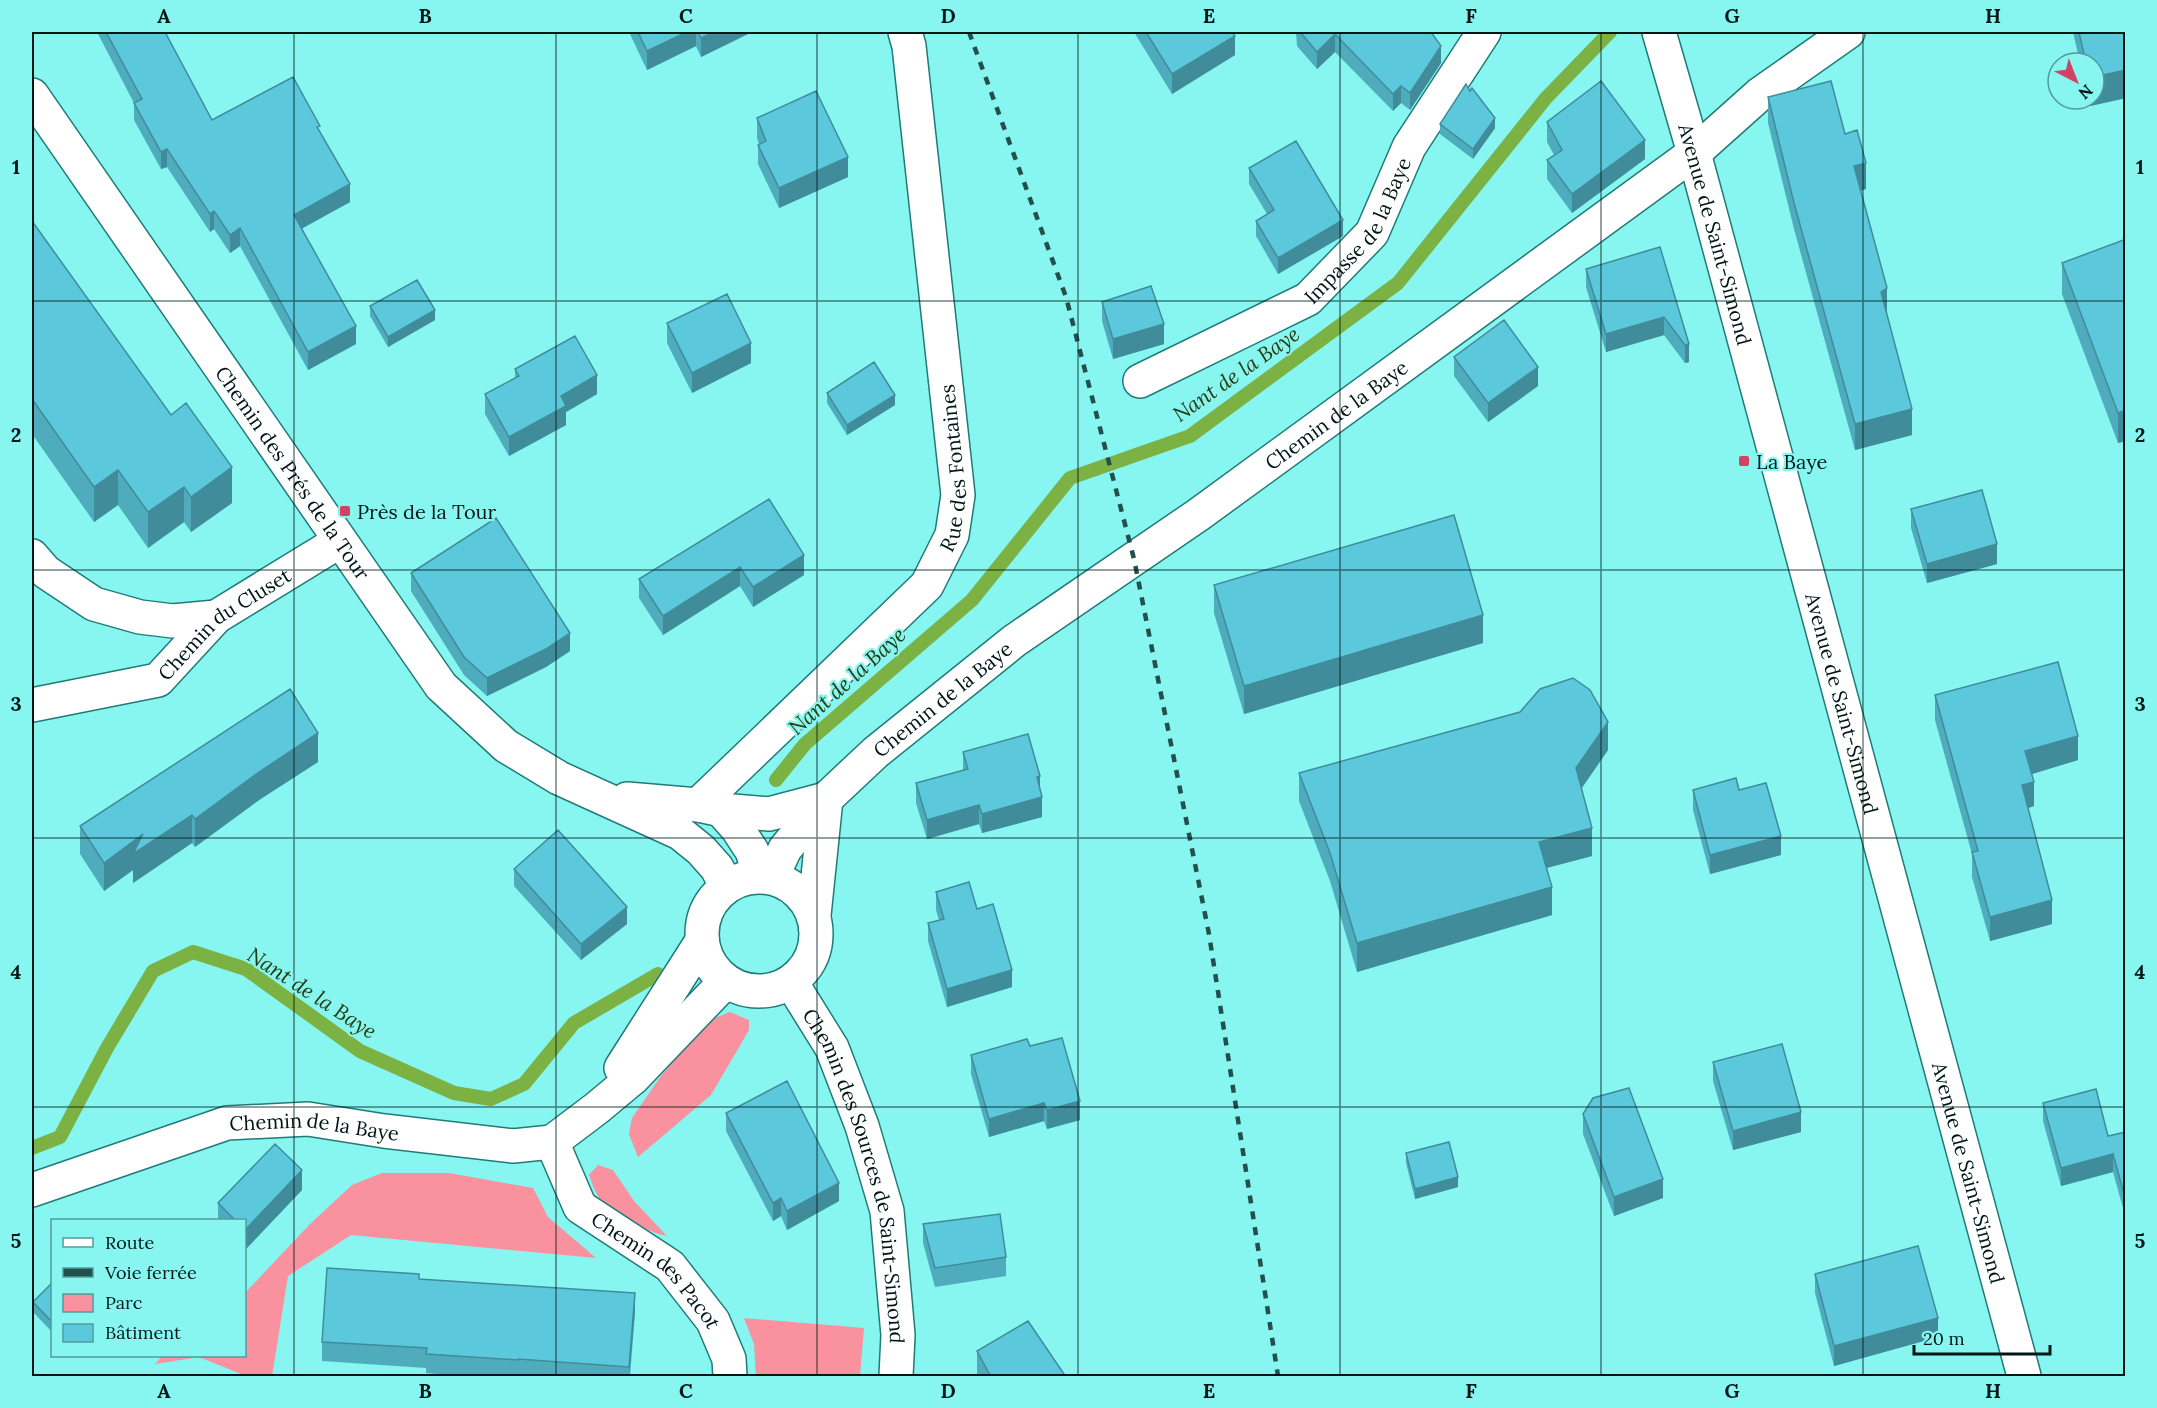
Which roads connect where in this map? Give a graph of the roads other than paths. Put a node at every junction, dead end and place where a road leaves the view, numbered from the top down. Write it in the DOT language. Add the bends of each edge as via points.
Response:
graph roads {
  1 [pos="905,32"];
  2 [pos="1484,32"];
  3 [pos="1659,32"];
  4 [pos="1848,32"];
  5 [pos="32,94"];
  6 [pos="1694,153"];
  7 [pos="1140,381"];
  8 [pos="340,541"];
  9 [pos="32,556"];
  10 [pos="216,617"];
  11 [pos="173,621"];
  12 [pos="158,681"];
  13 [pos="32,705"];
  14 [pos="605,797"];
  15 [pos="826,799"];
  16 [pos="710,808"];
  17 [pos="766,877"];
  18 [pos="726,886"];
  19 [pos="814,915"];
  20 [pos="702,941"];
  21 [pos="726,981"];
  22 [pos="791,982"];
  23 [pos="597,1108"];
  24 [pos="552,1142"];
  25 [pos="32,1190"];
  26 [pos="730,1377"];
  27 [pos="896,1377"];
  28 [pos="2024,1377"];
  1 -- 16 [label="street, Rue des Fontaines" via="958,495 952,535 927,585"];
  2 -- 7 [label="street, Impasse de la Baye" via="1409,147 1372,233 1308,299"];
  3 -- 6 [label="street, Avenue de Saint-Simond"];
  4 -- 6 [label="street, Chemin de la Baye" via="1760,94"];
  5 -- 8 [label="street, Chemin des Prés de la Tour"];
  6 -- 15 [label="street, Chemin de la Baye" via="1198,515 1014,641 876,752"];
  6 -- 28 [label="street, Avenue de Saint-Simond"];
  8 -- 10 [label="street, Chemin du Cluset"];
  8 -- 14 [label="street, Chemin des Prés de la Tour" via="441,686 506,746 559,778"];
  9 -- 11 [label="street" via="46,572 94,604"];
  10 -- 11 [label="street"];
  10 -- 12 [label="street, Chemin du Cluset"];
  11 -- 12 [label="street"];
  12 -- 13 [label="street, Chemin du Cluset"];
  14 -- 16 [label="street, Chemin de la Baye"];
  14 -- 18 [label="street" via="680,833 717,868"];
  15 -- 16 [label="street, Chemin de la Baye" via="770,814"];
  15 -- 17 [label="street, Chemin de la Baye"];
  15 -- 19 [label="street"];
  16 -- 17 [label="street" via="737,828"];
  17 -- 18 [label="street" via="742,878"];
  17 -- 19 [label="street" via="790,885 805,898"];
  18 -- 20 [label="street" via="706,910"];
  19 -- 22 [label="street" via="814,952 805,969"];
  20 -- 21 [label="street" via="706,957"];
  20 -- 23 [label="street"];
  21 -- 22 [label="street" via="759,992"];
  21 -- 23 [label="street" via="633,1078"];
  22 -- 27 [label="street, Chemin des Sources de Saint-Simond" via="832,1048 862,1126 887,1211 898,1335"];
  23 -- 24 [label="street"];
  24 -- 25 [label="street, Chemin de la Baye" via="513,1146 308,1119 227,1123"];
  24 -- 26 [label="street, Chemin des Pacot" via="580,1207 670,1266 713,1321 729,1359"];
}
